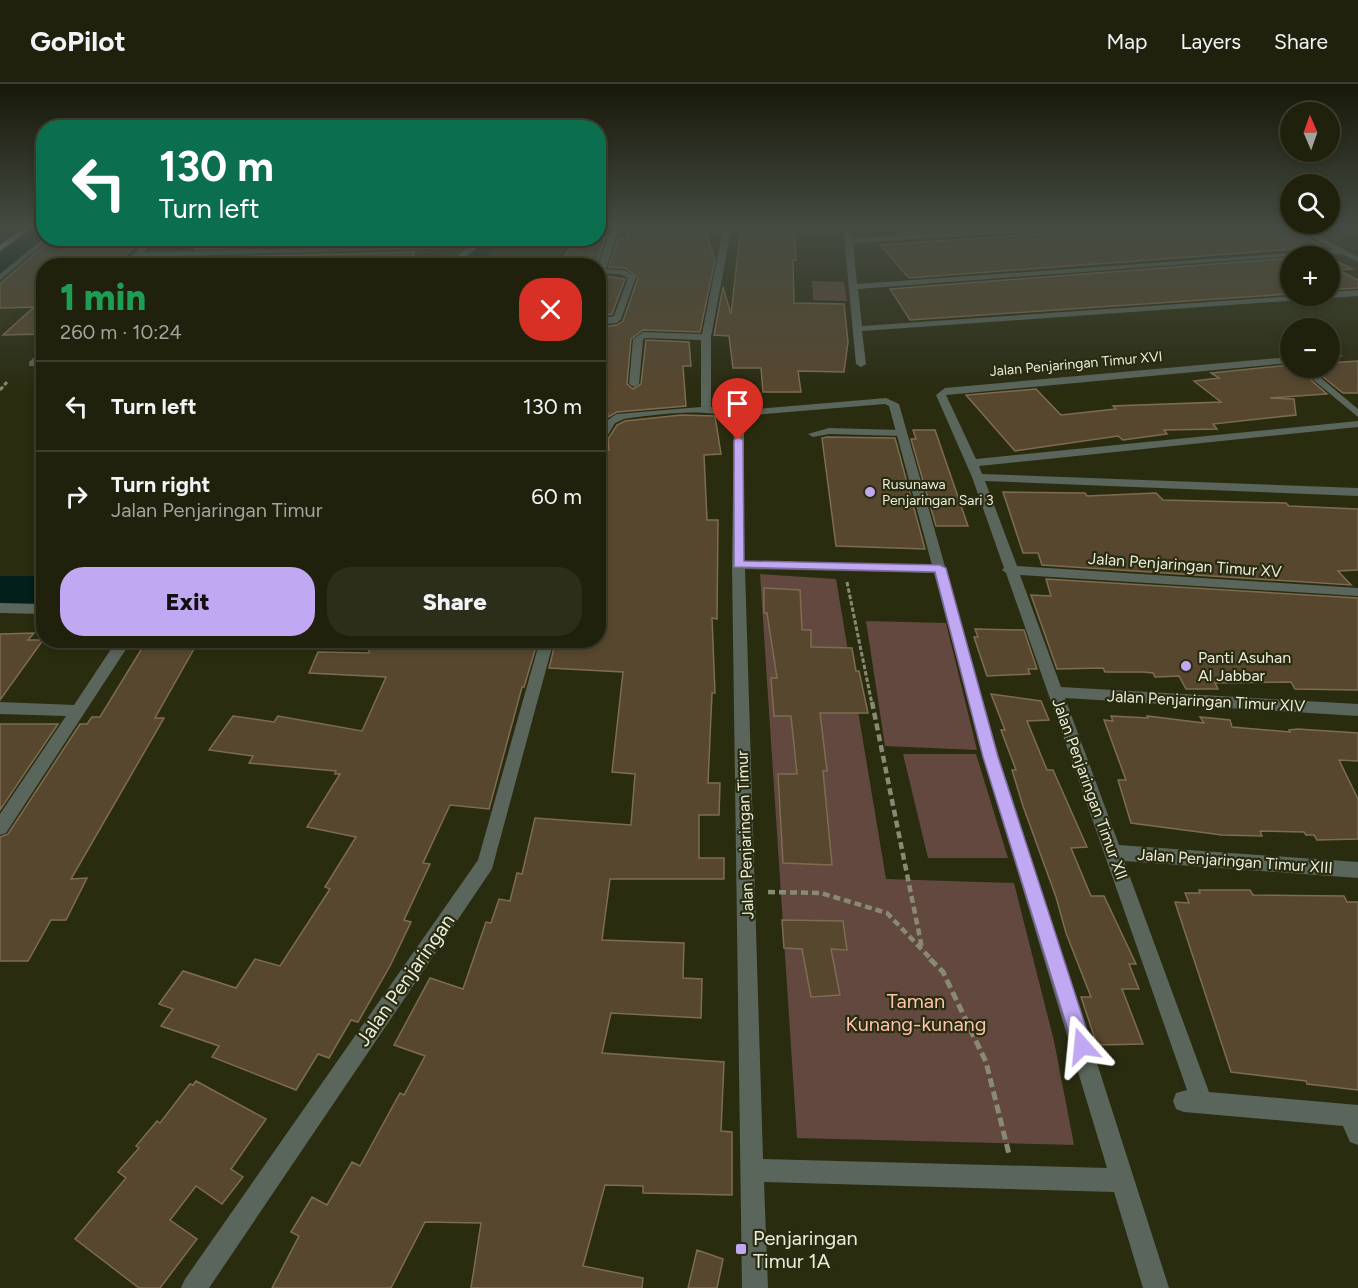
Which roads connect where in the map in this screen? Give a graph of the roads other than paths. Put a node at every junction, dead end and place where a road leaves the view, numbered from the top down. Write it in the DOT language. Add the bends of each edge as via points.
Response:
graph roads {
  1 [pos="631,281"];
  2 [pos="717,281"];
  3 [pos="852,281"];
  4 [pos="935,281"];
  5 [pos="853,287"];
  6 [pos="1358,293"];
  7 [pos="1340,294"];
  8 [pos="1280,299"];
  9 [pos="606,322"];
  10 [pos="857,328"];
  11 [pos="706,337"];
  12 [pos="36,360"];
  13 [pos="1280,361"];
  14 [pos="32,364"];
  15 [pos="861,364"];
  16 [pos="1316,378"];
  17 [pos="634,384"];
  18 [pos="706,411"];
  19 [pos="735,414"];
  20 [pos="1358,414"];
  21 [pos="1358,424"];
  22 [pos="606,431"];
  23 [pos="901,433"];
  24 [pos="813,434"];
  25 [pos="975,470"];
  26 [pos="1358,492"];
  27 [pos="738,565"];
  28 [pos="940,568"];
  29 [pos="1009,570"];
  30 [pos="1358,592"];
  31 [pos="0,608"];
  32 [pos="36,609"];
  33 [pos="120,648"];
  34 [pos="545,648"];
  35 [pos="1054,692"];
  36 [pos="0,708"];
  37 [pos="1358,710"];
  38 [pos="78,711"];
  39 [pos="0,828"];
  40 [pos="1112,852"];
  41 [pos="1358,870"];
  42 [pos="1355,1122"];
  43 [pos="754,1170"];
  44 [pos="1124,1180"];
  45 [pos="194,1288"];
  46 [pos="755,1288"];
  47 [pos="1156,1288"];
  1 -- 9 [label="street" via="618,317"];
  2 -- 11 [label="street"];
  3 -- 5 [label="street"];
  4 -- 5 [label="street"];
  5 -- 10 [label="street"];
  6 -- 7 [label="street"];
  8 -- 10 [label="street"];
  10 -- 15 [label="street"];
  11 -- 17 [label="street" via="643,334 638,339"];
  11 -- 18 [label="street"];
  12 -- 14 [label="street"];
  13 -- 25 [label="street, Jalan Penjaringan Timur XVI" via="945,391 942,398"];
  16 -- 20 [label="street"];
  18 -- 19 [label="street"];
  18 -- 22 [label="street" via="639,413 615,418"];
  19 -- 23 [label="street" via="886,400 894,404"];
  19 -- 27 [label="street, Jalan Penjaringan Timur" via="739,419"];
  21 -- 25 [label="street"];
  23 -- 24 [label="lane"];
  23 -- 28 [label="street"];
  25 -- 26 [label="street"];
  25 -- 29 [label="street, Jalan Penjaringan Timur XII"];
  27 -- 28 [label="street"];
  27 -- 43 [label="street, Jalan Penjaringan Timur"];
  28 -- 44 [label="street" via="991,757"];
  29 -- 30 [label="street, Jalan Penjaringan Timur XV"];
  29 -- 35 [label="street, Jalan Penjaringan Timur XII"];
  31 -- 32 [label="street"];
  33 -- 38 [label="street"];
  34 -- 45 [label="street, Jalan Penjaringan" via="486,863"];
  35 -- 37 [label="street, Jalan Penjaringan Timur XIV"];
  35 -- 40 [label="street, Jalan Penjaringan Timur XII"];
  36 -- 38 [label="street"];
  38 -- 39 [label="street"];
  40 -- 41 [label="street, Jalan Penjaringan Timur XIII"];
  40 -- 42 [label="street, Jalan Penjaringan Timur XII" via="1193,1101"];
  43 -- 44 [label="street"];
  43 -- 46 [label="street, Jalan Penjaringan Timur"];
  44 -- 47 [label="street"];
}
